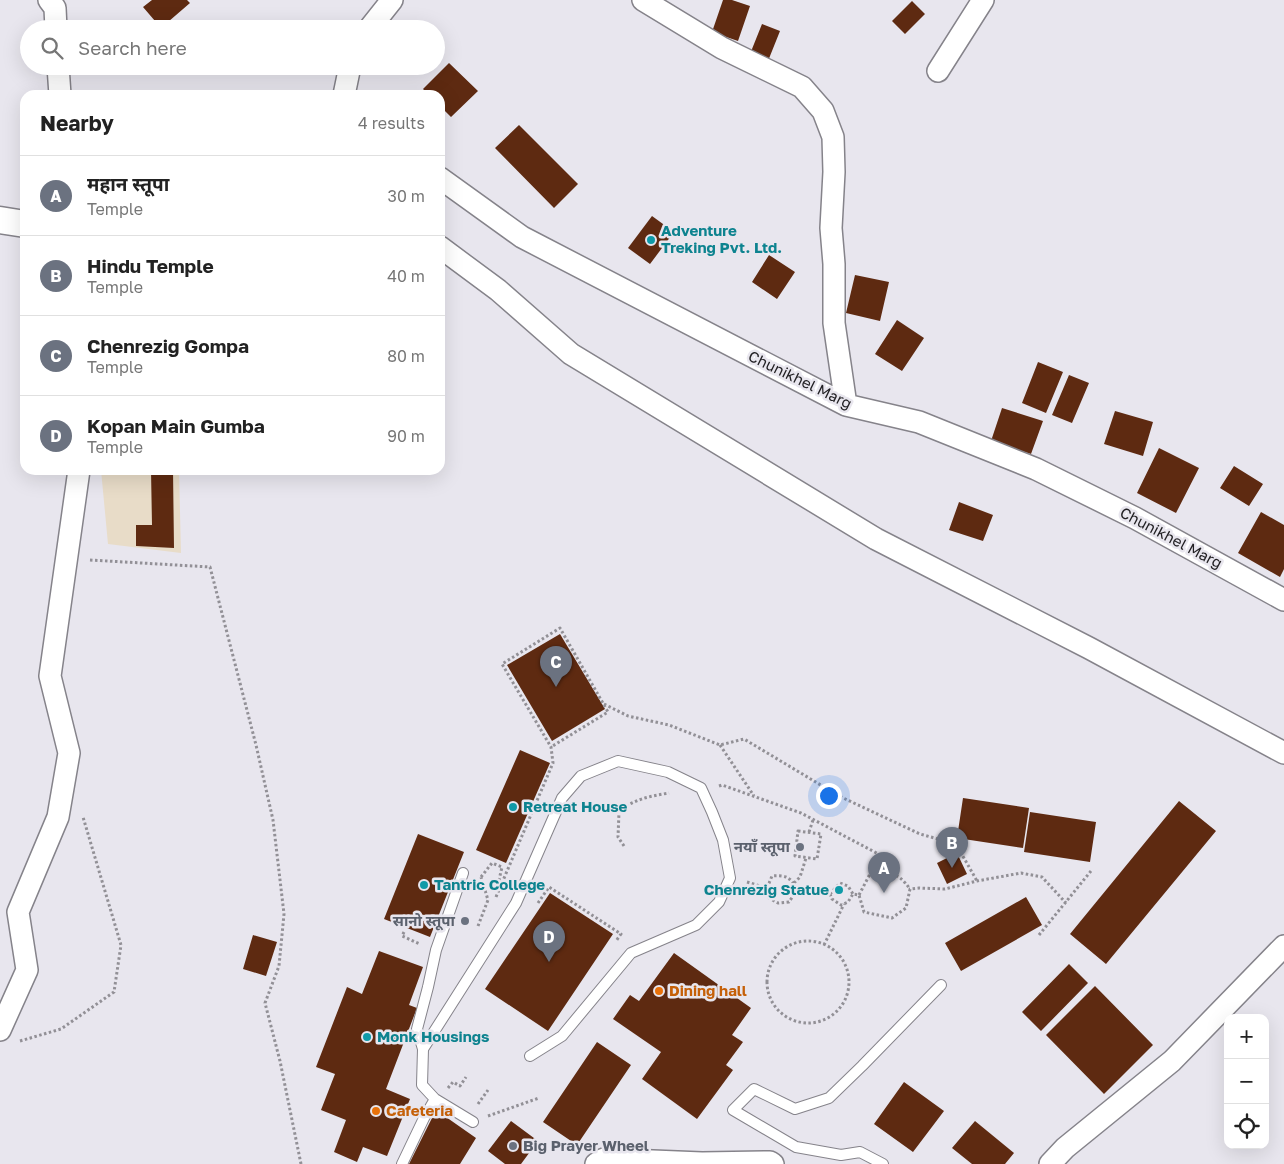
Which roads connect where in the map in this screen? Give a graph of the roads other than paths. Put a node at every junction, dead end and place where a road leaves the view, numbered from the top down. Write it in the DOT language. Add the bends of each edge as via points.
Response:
graph roads {
  1 [pos="49,0"];
  2 [pos="392,0"];
  3 [pos="644,0"];
  4 [pos="983,0"];
  5 [pos="56,20"];
  6 [pos="375,20"];
  7 [pos="938,71"];
  8 [pos="59,75"];
  9 [pos="348,75"];
  10 [pos="60,90"];
  11 [pos="345,90"];
  12 [pos="445,182"];
  13 [pos="0,220"];
  14 [pos="20,223"];
  15 [pos="445,251"];
  16 [pos="846,406"];
  17 [pos="78,475"];
  18 [pos="1284,600"];
  19 [pos="1284,753"];
  20 [pos="463,873"];
  21 [pos="1284,946"];
  22 [pos="941,985"];
  23 [pos="0,1030"];
  24 [pos="423,1049"];
  25 [pos="530,1056"];
  26 [pos="435,1099"];
  27 [pos="473,1122"];
  28 [pos="838,1159"];
  29 [pos="402,1164"];
  30 [pos="596,1164"];
  31 [pos="773,1164"];
  32 [pos="883,1164"];
  33 [pos="1050,1164"];
  1 -- 5 [label="street" via="55,8"];
  2 -- 6 [label="street"];
  3 -- 16 [label="street" via="722,48 802,87 823,111 833,137 834,323"];
  4 -- 7 [label="street"];
  8 -- 10 [label="street"];
  9 -- 11 [label="street"];
  12 -- 16 [label="street, Chunikhel Marg" via="522,237"];
  13 -- 14 [label="street"];
  15 -- 19 [label="street" via="498,290 571,354 876,539"];
  16 -- 18 [label="street, Chunikhel Marg" via="919,422 1036,470 1135,518"];
  17 -- 23 [label="street" via="50,676 68,753 58,817 18,912 27,970"];
  20 -- 24 [label="lane" via="436,950 417,1029"];
  21 -- 33 [label="street" via="1172,1062 1065,1148"];
  22 -- 28 [label="lane" via="829,1098 794,1109 754,1089 733,1110 796,1147"];
  24 -- 25 [label="lane" via="516,903 562,798 581,776 618,761 668,772 700,788 724,840 730,878 719,902 696,925 631,953 562,1036"];
  24 -- 26 [label="lane" via="422,1085"];
  26 -- 27 [label="lane"];
  26 -- 29 [label="lane"];
  28 -- 32 [label="lane" via="860,1152"];
  30 -- 31 [label="street" via="604,1159"];
}
